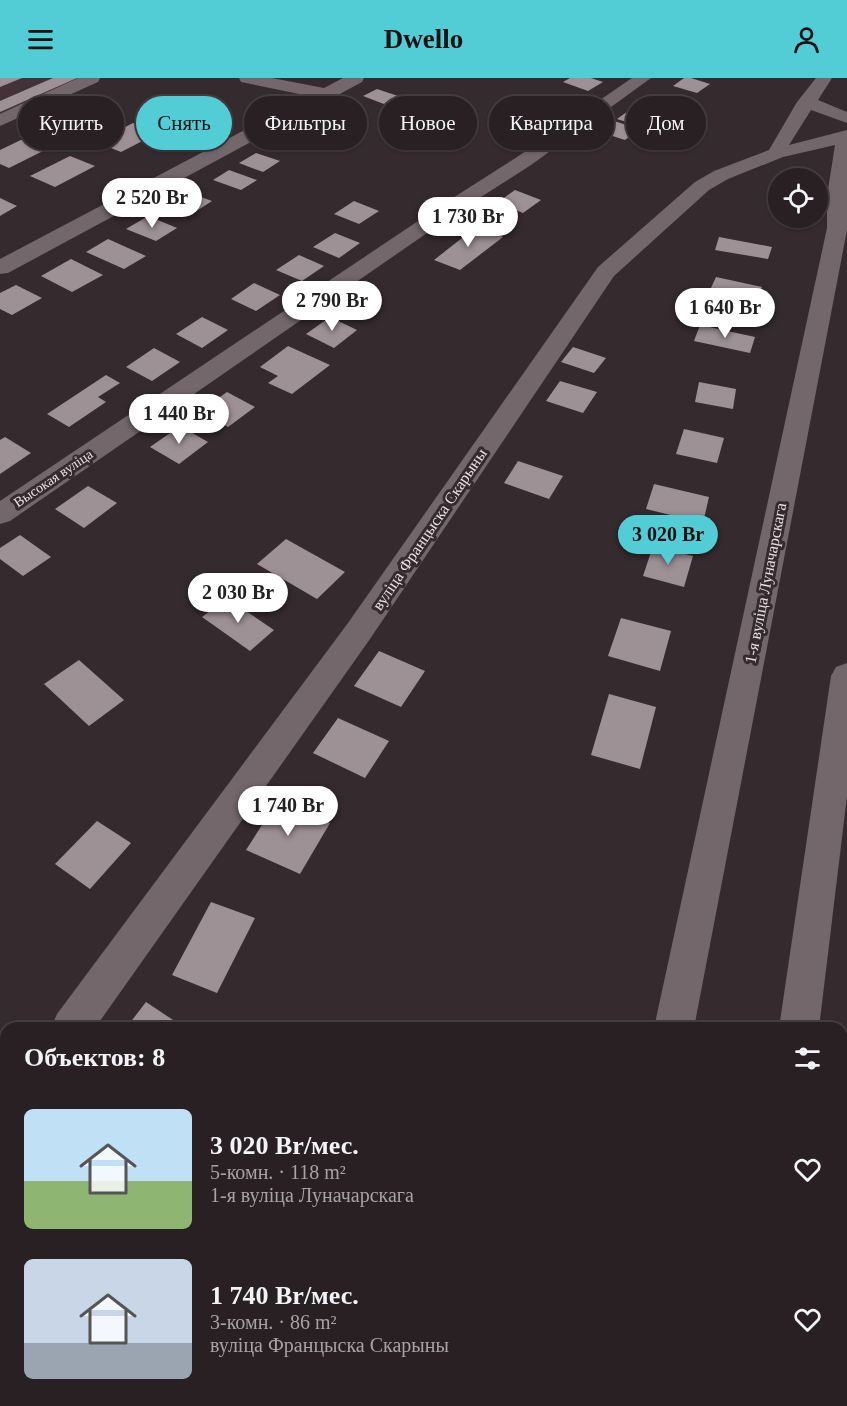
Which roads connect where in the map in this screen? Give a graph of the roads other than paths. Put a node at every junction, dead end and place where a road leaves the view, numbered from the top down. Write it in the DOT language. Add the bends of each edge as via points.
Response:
graph roads {
  1 [pos="92,78"];
  2 [pos="247,78"];
  3 [pos="356,78"];
  4 [pos="643,78"];
  5 [pos="824,78"];
  6 [pos="326,94"];
  7 [pos="807,102"];
  8 [pos="0,121"];
  9 [pos="845,131"];
  10 [pos="777,153"];
  11 [pos="0,268"];
  12 [pos="0,514"];
  13 [pos="847,676"];
  14 [pos="75,1022"];
  15 [pos="675,1022"];
  16 [pos="801,1022"];
  1 -- 8 [label="street"];
  2 -- 6 [label="street"];
  3 -- 6 [label="street"];
  4 -- 12 [label="street, Высокая вуліца"];
  5 -- 7 [label="street"];
  6 -- 11 [label="street"];
  7 -- 9 [label="street"];
  7 -- 10 [label="street"];
  9 -- 10 [label="street, вуліца Францыска Скарыны"];
  9 -- 15 [label="street, 1-я вуліца Луначарскага" via="835,209 837,228"];
  10 -- 14 [label="street, вуліца Францыска Скарыны" via="702,186 606,272 359,631"];
  13 -- 16 [label="street"];
}
